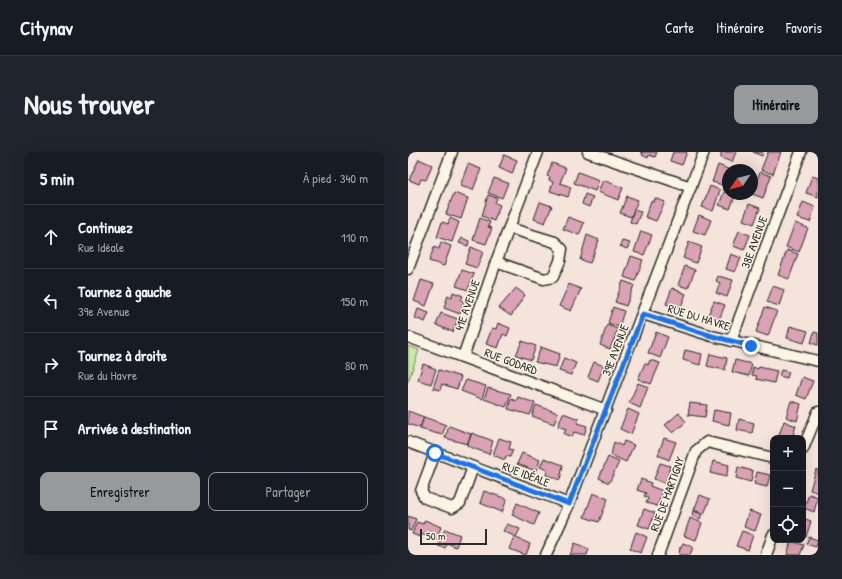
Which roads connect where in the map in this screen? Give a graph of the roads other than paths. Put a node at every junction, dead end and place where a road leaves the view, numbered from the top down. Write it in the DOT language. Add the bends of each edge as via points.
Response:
graph roads {
  1 [pos="452,152"];
  2 [pos="538,152"];
  3 [pos="588,152"];
  4 [pos="704,152"];
  5 [pos="801,152"];
  6 [pos="691,187"];
  7 [pos="509,228"];
  8 [pos="496,262"];
  9 [pos="408,269"];
  10 [pos="643,314"];
  11 [pos="408,337"];
  12 [pos="731,341"];
  13 [pos="463,357"];
  14 [pos="818,361"];
  15 [pos="606,410"];
  16 [pos="818,412"];
  17 [pos="408,442"];
  18 [pos="806,442"];
  19 [pos="435,453"];
  20 [pos="770,457"];
  21 [pos="473,467"];
  22 [pos="569,504"];
  23 [pos="770,543"];
  24 [pos="546,555"];
  25 [pos="658,555"];
  26 [pos="766,555"];
  1 -- 9 [label="street"];
  2 -- 7 [label="street, 41E AVENUE"];
  3 -- 6 [label="street"];
  4 -- 6 [label="street, 39E AVENUE"];
  5 -- 12 [label="street, 38E AVENUE"];
  6 -- 10 [label="street, 39E AVENUE"];
  7 -- 8 [label="street, 41E AVENUE"];
  7 -- 8 [label="street" via="555,242 562,249 560,260 553,277 544,279"];
  8 -- 13 [label="street, 41E AVENUE"];
  10 -- 12 [label="street, RUE DU HAVRE"];
  10 -- 15 [label="street, 39E AVENUE"];
  11 -- 13 [label="street, RUE GODARD"];
  12 -- 14 [label="street, RUE DU HAVRE"];
  13 -- 15 [label="street, RUE GODARD"];
  15 -- 22 [label="street, 39E AVENUE"];
  16 -- 18 [label="street"];
  17 -- 19 [label="street, RUE IDÉALE"];
  19 -- 21 [label="street, RUE IDÉALE"];
  19 -- 21 [label="street" via="421,490 425,498 452,508 460,503"];
  20 -- 25 [label="street, RUE DE MARTIGNY" via="707,442 696,451"];
  21 -- 22 [label="street, RUE IDÉALE"];
  22 -- 24 [label="street, 39E AVENUE"];
  23 -- 26 [label="street"];
}
